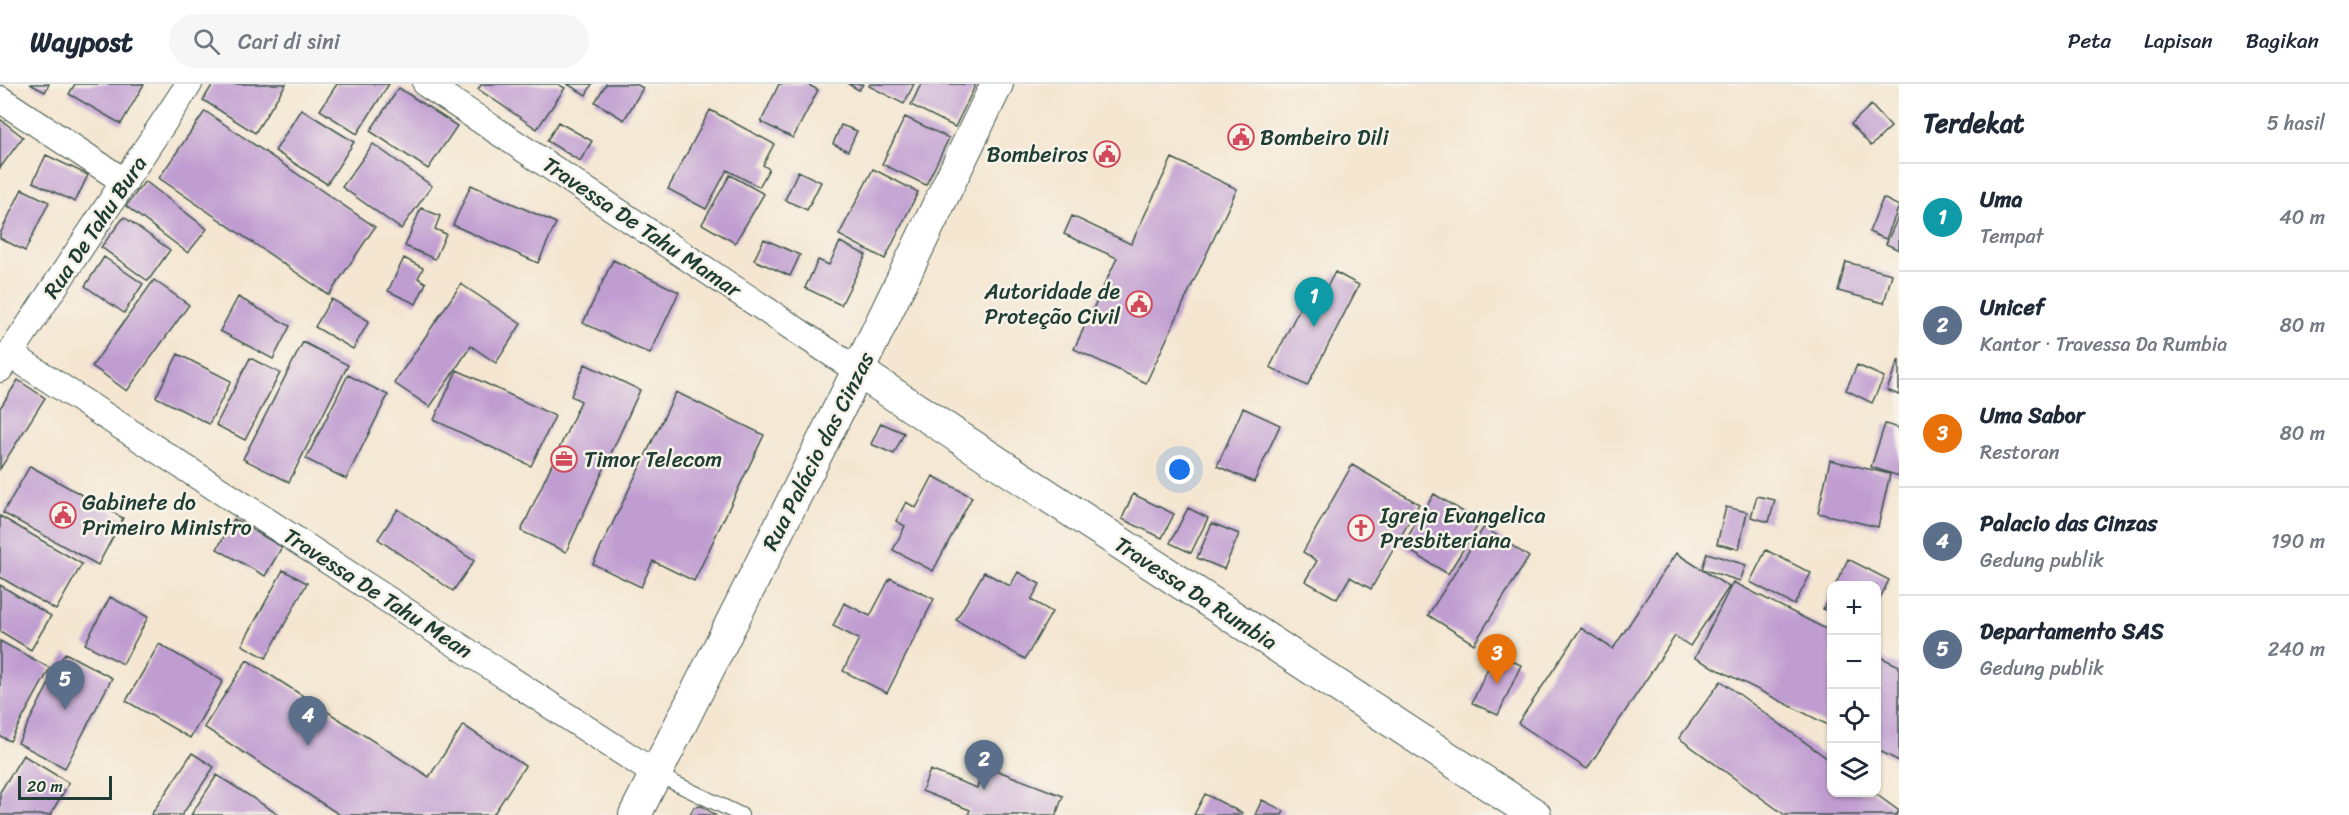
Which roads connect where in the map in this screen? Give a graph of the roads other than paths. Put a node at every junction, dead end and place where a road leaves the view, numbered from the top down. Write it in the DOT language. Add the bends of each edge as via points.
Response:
graph roads {
  1 [pos="189,84"];
  2 [pos="426,84"];
  3 [pos="997,84"];
  4 [pos="0,99"];
  5 [pos="125,182"];
  6 [pos="5,361"];
  7 [pos="858,371"];
  8 [pos="656,774"];
  9 [pos="635,815"];
  10 [pos="741,815"];
  11 [pos="1534,815"];
  1 -- 5 [label="street, Rua De Tahu Bura"];
  2 -- 7 [label="street, Travessa De Tahu Mamar"];
  3 -- 7 [label="street, Rua Palácio das Cinzas"];
  4 -- 5 [label="street"];
  5 -- 6 [label="street, Rua De Tahu Bura"];
  6 -- 8 [label="street, Travessa De Tahu Mean"];
  7 -- 8 [label="street, Rua Palácio das Cinzas"];
  7 -- 11 [label="street, Travessa Da Rumbia"];
  8 -- 9 [label="street, Rua Palácio das Cinzas"];
  8 -- 10 [label="lane"];
}
